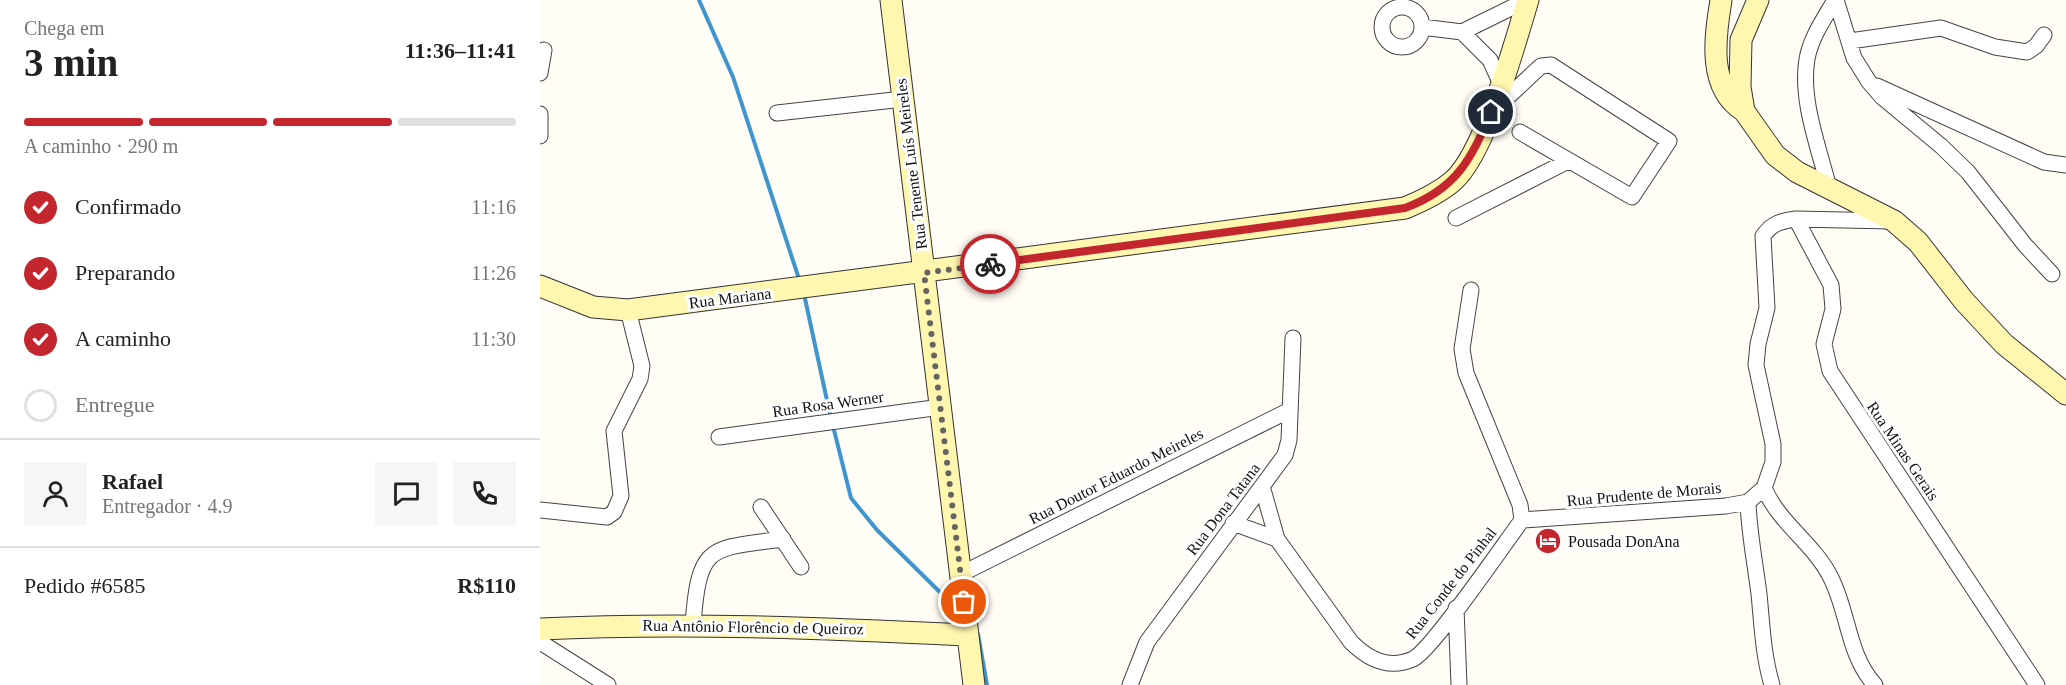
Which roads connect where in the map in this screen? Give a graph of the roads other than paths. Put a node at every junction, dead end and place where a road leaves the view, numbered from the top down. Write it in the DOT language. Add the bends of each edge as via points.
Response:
graph roads {
  1 [pos="891,0"];
  2 [pos="1528,0"];
  3 [pos="1721,0"];
  4 [pos="1758,0"];
  5 [pos="1835,0"];
  6 [pos="1422,27"];
  7 [pos="1462,32"];
  8 [pos="2044,35"];
  9 [pos="1850,41"];
  10 [pos="544,50"];
  11 [pos="540,73"];
  12 [pos="1500,82"];
  13 [pos="1869,82"];
  14 [pos="903,99"];
  15 [pos="1744,111"];
  16 [pos="777,112"];
  17 [pos="1491,112"];
  18 [pos="540,114"];
  19 [pos="1520,132"];
  20 [pos="540,136"];
  21 [pos="1568,161"];
  22 [pos="2066,165"];
  23 [pos="1829,188"];
  24 [pos="1456,218"];
  25 [pos="1796,219"];
  26 [pos="1894,221"];
  27 [pos="924,273"];
  28 [pos="2052,274"];
  29 [pos="540,286"];
  30 [pos="1471,290"];
  31 [pos="628,310"];
  32 [pos="1293,338"];
  33 [pos="2066,394"];
  34 [pos="941,407"];
  35 [pos="1288,411"];
  36 [pos="719,437"];
  37 [pos="1262,486"];
  38 [pos="1764,488"];
  39 [pos="1748,502"];
  40 [pos="761,507"];
  41 [pos="540,510"];
  42 [pos="1522,520"];
  43 [pos="1233,524"];
  44 [pos="783,539"];
  45 [pos="1276,539"];
  46 [pos="801,567"];
  47 [pos="961,574"];
  48 [pos="1456,608"];
  49 [pos="693,624"];
  50 [pos="540,629"];
  51 [pos="965,630"];
  52 [pos="540,642"];
  53 [pos="608,685"];
  54 [pos="974,685"];
  55 [pos="1130,685"];
  56 [pos="1459,685"];
  57 [pos="1772,685"];
  58 [pos="1875,685"];
  59 [pos="2037,685"];
  1 -- 14 [label="street, Rua Tenente Luís Meireles"];
  2 -- 7 [label="street"];
  2 -- 12 [label="street, Rua Mariana"];
  3 -- 15 [label="street" via="1716,31 1719,75 1733,104"];
  4 -- 15 [label="street" via="1741,40"];
  5 -- 9 [label="street"];
  5 -- 23 [label="street" via="1815,34 1806,74 1806,91"];
  6 -- 7 [label="street"];
  7 -- 12 [label="street" via="1490,60"];
  8 -- 9 [label="street" via="2026,52 1995,47 1941,28"];
  9 -- 13 [label="street" via="1854,58"];
  10 -- 11 [label="street"];
  12 -- 17 [label="street, Rua Mariana"];
  13 -- 22 [label="street" via="2044,162"];
  13 -- 28 [label="street" via="1882,98 1968,172"];
  14 -- 16 [label="street"];
  14 -- 27 [label="street, Rua Tenente Luís Meireles"];
  15 -- 23 [label="street" via="1775,155 1797,172"];
  17 -- 21 [label="street" via="1541,66 1551,65 1669,141 1632,197"];
  17 -- 27 [label="street, Rua Mariana" via="1454,180 1426,200 1405,208"];
  18 -- 20 [label="street"];
  19 -- 21 [label="street"];
  21 -- 24 [label="street"];
  23 -- 26 [label="street"];
  25 -- 26 [label="street"];
  25 -- 38 [label="street" via="1780,221 1763,236 1767,308 1756,365 1773,444 1773,462"];
  25 -- 59 [label="street, Rua Minas Gerais" via="1831,285 1833,309 1824,344 1830,371"];
  26 -- 33 [label="street" via="1918,242 2004,344"];
  27 -- 31 [label="street, Rua Mariana"];
  27 -- 34 [label="street, Rua Tenente Luís Meireles"];
  29 -- 31 [label="street, Rua Mariana" via="593,307"];
  30 -- 42 [label="street" via="1462,349 1466,373 1516,495"];
  31 -- 41 [label="street" via="642,366 640,379 614,431 621,496 618,505 607,517"];
  32 -- 35 [label="street, Rua Dona Tatana"];
  34 -- 36 [label="street, Rua Rosa Werner"];
  34 -- 47 [label="street, Rua Tenente Luís Meireles"];
  35 -- 37 [label="street, Rua Dona Tatana" via="1285,455"];
  35 -- 47 [label="street, Rua Doutor Eduardo Meireles"];
  37 -- 43 [label="street, Rua Dona Tatana"];
  37 -- 45 [label="street, Rua Conde do Pinhal"];
  38 -- 39 [label="street"];
  38 -- 58 [label="street" via="1771,503 1821,560 1861,669"];
  39 -- 42 [label="street, Rua Prudente de Morais"];
  39 -- 57 [label="street" via="1750,543"];
  40 -- 44 [label="street"];
  42 -- 48 [label="street, Rua Conde do Pinhal"];
  43 -- 45 [label="street"];
  43 -- 55 [label="street, Rua Dona Tatana" via="1147,642"];
  44 -- 46 [label="street"];
  44 -- 49 [label="street" via="730,546 712,553 702,567"];
  45 -- 48 [label="street, Rua Conde do Pinhal" via="1351,642 1378,662 1400,663 1415,658"];
  47 -- 51 [label="street, Rua Tenente Luís Meireles"];
  48 -- 56 [label="street"];
  49 -- 50 [label="street, Rua Antônio Florêncio de Queiroz"];
  49 -- 51 [label="street, Rua Antônio Florêncio de Queiroz"];
  51 -- 54 [label="street, Rua Tenente Luís Meireles"];
  52 -- 53 [label="street"];
}
